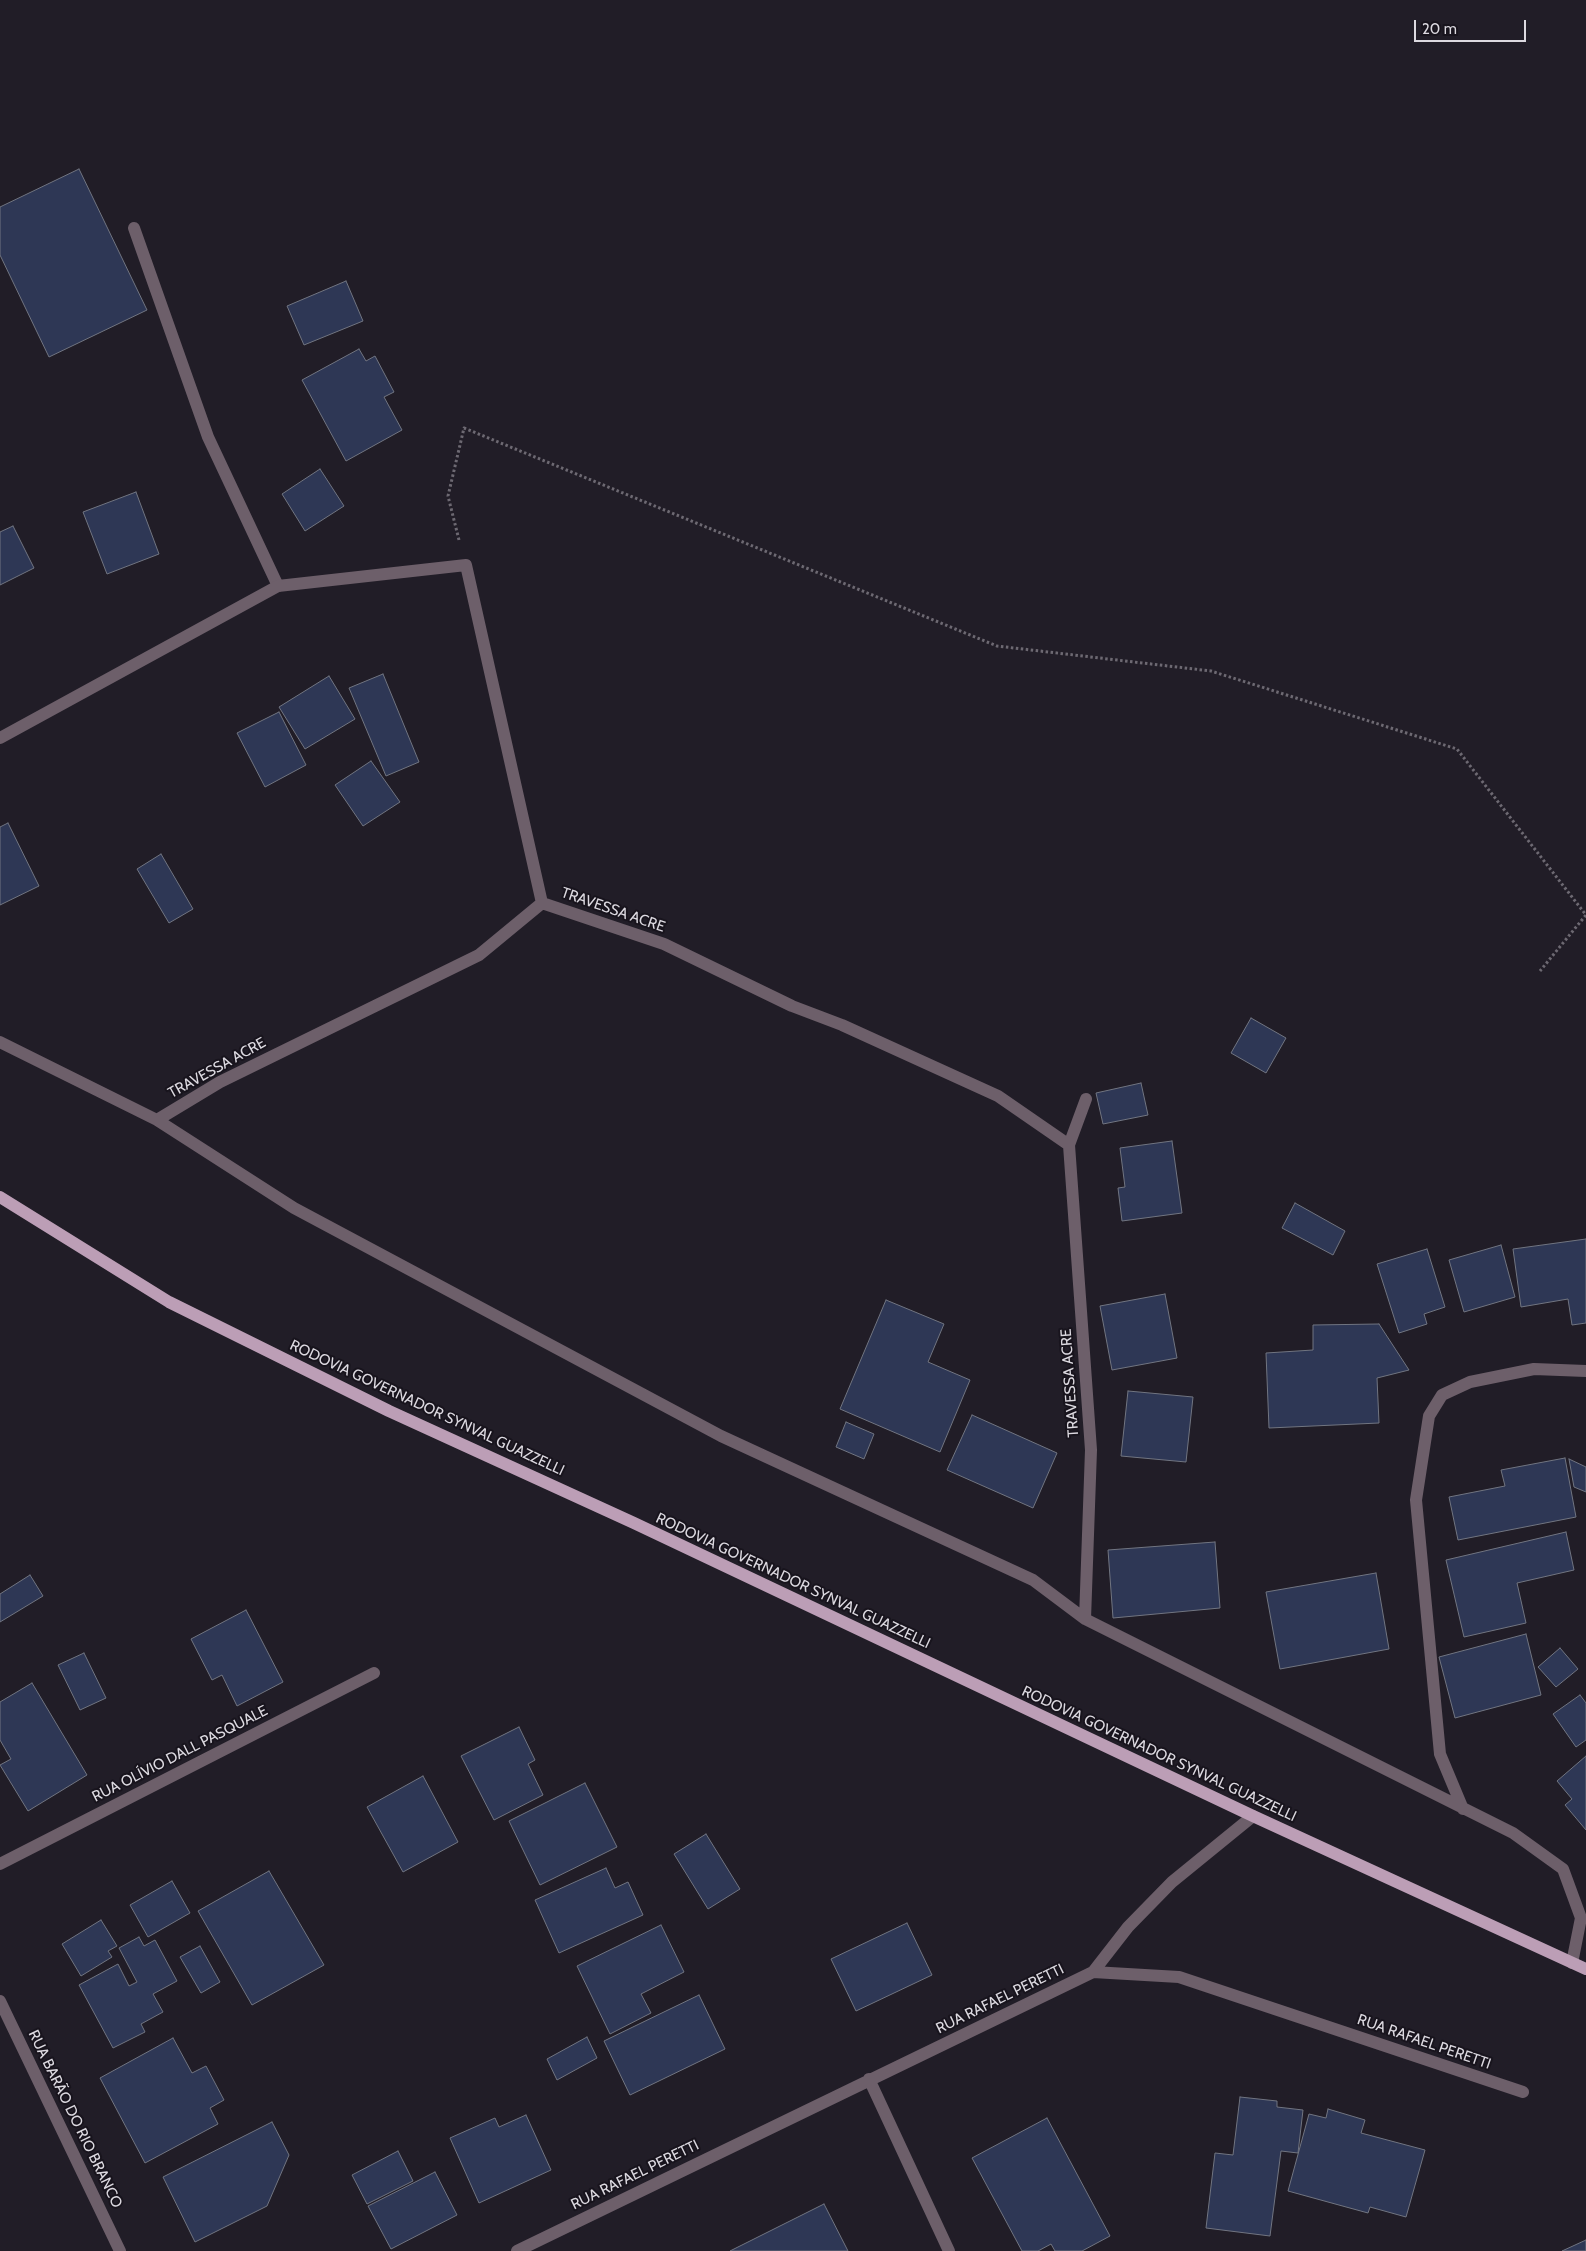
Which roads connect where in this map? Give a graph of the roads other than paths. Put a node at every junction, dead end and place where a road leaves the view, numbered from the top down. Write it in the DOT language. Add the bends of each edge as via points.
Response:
graph roads {
  1 [pos="134,228"];
  2 [pos="278,586"];
  3 [pos="0,738"];
  4 [pos="542,903"];
  5 [pos="0,1042"];
  6 [pos="1086,1099"];
  7 [pos="157,1120"];
  8 [pos="1069,1145"];
  9 [pos="0,1197"];
  10 [pos="1586,1371"];
  11 [pos="1085,1619"];
  12 [pos="374,1673"];
  13 [pos="1463,1809"];
  14 [pos="1253,1816"];
  15 [pos="0,1864"];
  16 [pos="1572,1963"];
  17 [pos="1586,1969"];
  18 [pos="1093,1972"];
  19 [pos="0,2001"];
  20 [pos="869,2079"];
  21 [pos="1523,2092"];
  22 [pos="120,2251"];
  23 [pos="517,2251"];
  24 [pos="949,2251"];
  1 -- 2 [label="street" via="208,437"];
  2 -- 3 [label="street"];
  2 -- 4 [label="street" via="466,565"];
  4 -- 7 [label="street, TRAVESSA ACRE" via="479,955 220,1082"];
  4 -- 8 [label="street, TRAVESSA ACRE" via="664,944 792,1006 998,1096"];
  5 -- 7 [label="street"];
  6 -- 8 [label="street, TRAVESSA ACRE"];
  7 -- 11 [label="street" via="311,1217 721,1436 1033,1580"];
  8 -- 11 [label="street, TRAVESSA ACRE" via="1091,1450"];
  9 -- 14 [label="main road, RODOVIA GOVERNADOR SYNVAL GUAZZELLI" via="169,1302 389,1411 634,1523"];
  10 -- 13 [label="street" via="1534,1369 1470,1382 1442,1395 1429,1416 1416,1500 1440,1754"];
  11 -- 13 [label="street"];
  12 -- 15 [label="street, RUA OLÍVIO DALL PASQUALE"];
  13 -- 16 [label="street" via="1513,1833 1563,1870 1581,1918"];
  14 -- 16 [label="main road, RODOVIA GOVERNADOR SYNVAL GUAZZELLI"];
  14 -- 18 [label="street" via="1172,1882 1128,1927"];
  16 -- 17 [label="main road, RODOVIA GOVERNADOR SYNVAL GUAZZELLI"];
  18 -- 20 [label="street, RUA RAFAEL PERETTI"];
  18 -- 21 [label="street, RUA RAFAEL PERETTI" via="1179,1977"];
  19 -- 22 [label="street, RUA BARÃO DO RIO BRANCO"];
  20 -- 23 [label="street, RUA RAFAEL PERETTI"];
  20 -- 24 [label="street"];
}
